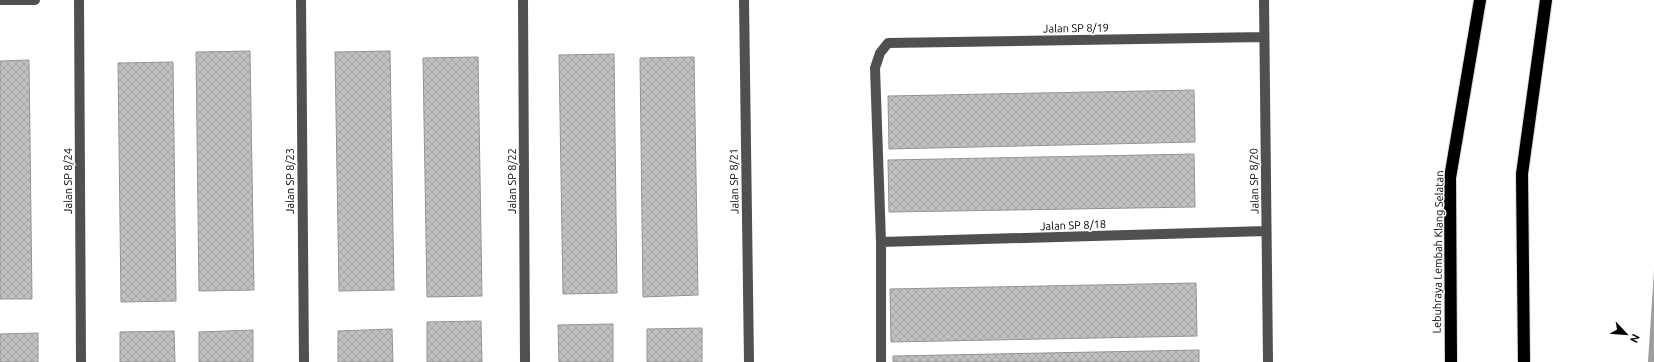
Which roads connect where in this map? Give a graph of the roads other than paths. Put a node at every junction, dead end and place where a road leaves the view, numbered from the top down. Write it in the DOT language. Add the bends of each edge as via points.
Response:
graph roads {
  1 [pos="0,0"];
  2 [pos="35,0"];
  3 [pos="78,0"];
  4 [pos="301,0"];
  5 [pos="523,0"];
  6 [pos="744,0"];
  7 [pos="1264,0"];
  8 [pos="1480,0"];
  9 [pos="1546,0"];
  10 [pos="1264,37"];
  11 [pos="1266,231"];
  12 [pos="881,242"];
  13 [pos="81,362"];
  14 [pos="304,362"];
  15 [pos="525,362"];
  16 [pos="749,362"];
  17 [pos="881,362"];
  18 [pos="1268,362"];
  19 [pos="1449,362"];
  20 [pos="1524,362"];
  1 -- 2 [label="street"];
  3 -- 13 [label="street, Jalan SP 8/24"];
  4 -- 14 [label="street, Jalan SP 8/23"];
  5 -- 15 [label="street, Jalan SP 8/22"];
  6 -- 16 [label="street, Jalan SP 8/21"];
  7 -- 10 [label="street, Jalan SP 8/20"];
  8 -- 19 [label="highway, Lebuhraya Lembah Klang Selatan" via="1450,178"];
  9 -- 20 [label="highway" via="1522,174"];
  10 -- 11 [label="street, Jalan SP 8/20"];
  10 -- 12 [label="street, Jalan SP 8/19" via="888,43 880,53 875,68"];
  11 -- 12 [label="street, Jalan SP 8/18"];
  11 -- 18 [label="street, Jalan SP 8/20"];
  12 -- 17 [label="street"];
}
